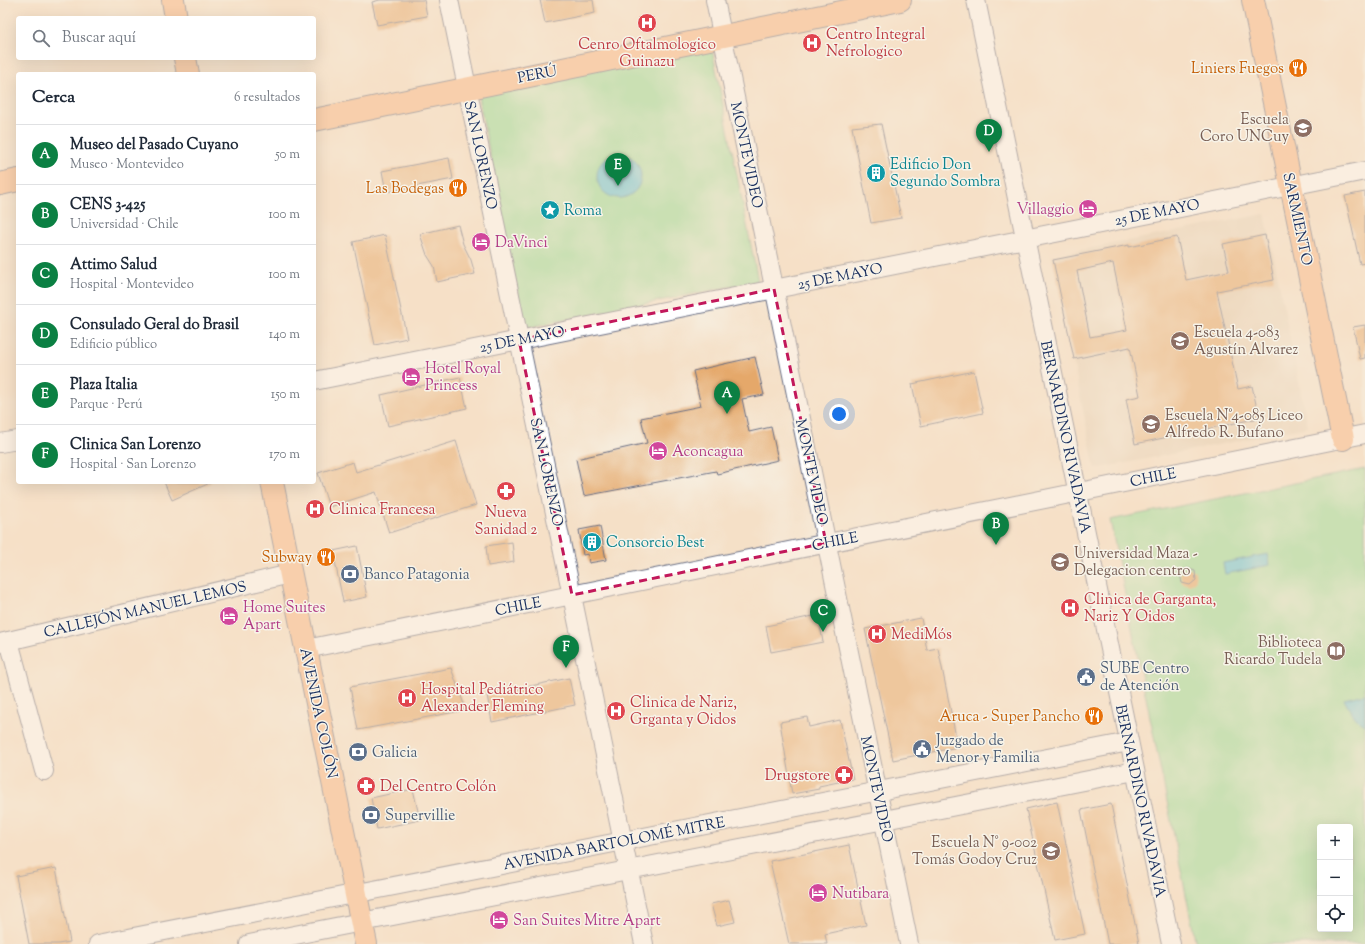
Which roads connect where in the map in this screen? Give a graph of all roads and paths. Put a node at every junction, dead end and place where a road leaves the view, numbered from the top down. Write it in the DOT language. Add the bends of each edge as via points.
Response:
graph roads {
  1 [pos="173,0"];
  2 [pos="449,0"];
  3 [pos="715,0"];
  4 [pos="900,0"];
  5 [pos="976,0"];
  6 [pos="1253,0"];
  7 [pos="176,16"];
  8 [pos="722,36"];
  9 [pos="184,60"];
  10 [pos="188,72"];
  11 [pos="468,88"];
  12 [pos="316,120"];
  13 [pos="1365,170"];
  14 [pos="16,180"];
  15 [pos="0,184"];
  16 [pos="1291,185"];
  17 [pos="1025,238"];
  18 [pos="774,289"];
  19 [pos="520,340"];
  20 [pos="316,381"];
  21 [pos="1365,434"];
  22 [pos="1343,439"];
  23 [pos="16,440"];
  24 [pos="0,444"];
  25 [pos="272,484"];
  26 [pos="1078,492"];
  27 [pos="826,543"];
  28 [pos="290,574"];
  29 [pos="572,595"];
  30 [pos="4,642"];
  31 [pos="306,649"];
  32 [pos="1129,742"];
  33 [pos="44,771"];
  34 [pos="1135,771"];
  35 [pos="877,792"];
  36 [pos="883,820"];
  37 [pos="623,841"];
  38 [pos="629,870"];
  39 [pos="356,894"];
  40 [pos="362,922"];
  41 [pos="98,944"];
  42 [pos="249,944"];
  43 [pos="366,944"];
  44 [pos="644,944"];
  45 [pos="909,944"];
  46 [pos="1171,944"];
  1 -- 7 [label="main road"];
  2 -- 11 [label="street, SAN LORENZO"];
  3 -- 8 [label="street, MONTEVIDEO"];
  4 -- 8 [label="main road, PERÚ"];
  5 -- 17 [label="street, BERNARDINO RIVADAVIA"];
  6 -- 16 [label="main road, SARMIENTO"];
  8 -- 11 [label="main road, PERÚ"];
  8 -- 18 [label="street, MONTEVIDEO"];
  9 -- 10 [label="main road"];
  11 -- 12 [label="main road, PERÚ"];
  11 -- 19 [label="street, SAN LORENZO"];
  13 -- 16 [label="street, 25 DE MAYO"];
  14 -- 15 [label="main road"];
  16 -- 17 [label="street, 25 DE MAYO"];
  16 -- 22 [label="main road, SARMIENTO"];
  17 -- 18 [label="street, 25 DE MAYO"];
  17 -- 26 [label="street, BERNARDINO RIVADAVIA"];
  18 -- 19 [label="street, 25 DE MAYO"];
  18 -- 27 [label="street, MONTEVIDEO"];
  19 -- 20 [label="street, 25 DE MAYO"];
  19 -- 29 [label="street, SAN LORENZO"];
  21 -- 22 [label="street, CHILE"];
  22 -- 26 [label="street, CHILE"];
  23 -- 24 [label="street"];
  25 -- 28 [label="main road, AVENIDA COLÓN"];
  26 -- 27 [label="street, CHILE"];
  26 -- 32 [label="street, BERNARDINO RIVADAVIA"];
  27 -- 29 [label="street, CHILE"];
  27 -- 35 [label="street, MONTEVIDEO"];
  28 -- 30 [label="street, CALLEJÓN MANUEL LEMOS"];
  28 -- 31 [label="main road, AVENIDA COLÓN"];
  29 -- 31 [label="street, CHILE"];
  29 -- 37 [label="street, SAN LORENZO"];
  30 -- 33 [label="street"];
  31 -- 39 [label="main road, AVENIDA COLÓN"];
  32 -- 34 [label="street, BERNARDINO RIVADAVIA"];
  32 -- 35 [label="street, AVENIDA BARTOLOMÉ MITRE"];
  34 -- 36 [label="street, AVENIDA BARTOLOMÉ MITRE"];
  34 -- 46 [label="street, BERNARDINO RIVADAVIA"];
  35 -- 36 [label="street, MONTEVIDEO"];
  35 -- 37 [label="street, AVENIDA BARTOLOMÉ MITRE"];
  36 -- 38 [label="street, AVENIDA BARTOLOMÉ MITRE"];
  36 -- 45 [label="street, MONTEVIDEO"];
  37 -- 38 [label="street, SAN LORENZO"];
  37 -- 39 [label="street, AVENIDA BARTOLOMÉ MITRE"];
  38 -- 40 [label="street, AVENIDA BARTOLOMÉ MITRE"];
  38 -- 44 [label="street, SAN LORENZO"];
  39 -- 40 [label="main road, AVENIDA COLÓN"];
  39 -- 41 [label="street, AVENIDA BARTOLOMÉ MITRE"];
  40 -- 42 [label="street, AVENIDA BARTOLOMÉ MITRE"];
  40 -- 43 [label="main road, AVENIDA COLÓN"];
}
